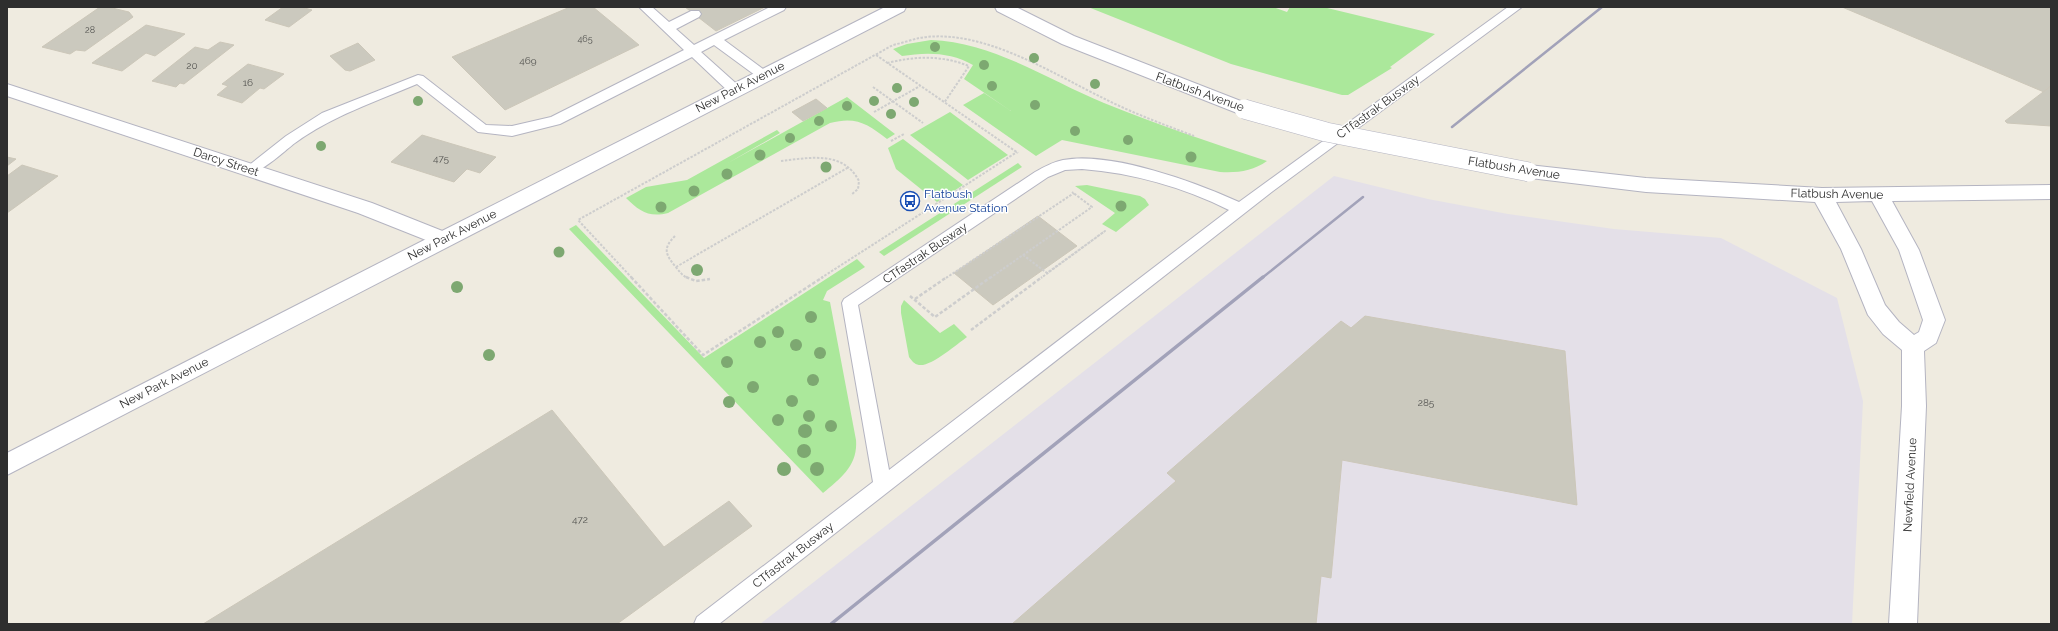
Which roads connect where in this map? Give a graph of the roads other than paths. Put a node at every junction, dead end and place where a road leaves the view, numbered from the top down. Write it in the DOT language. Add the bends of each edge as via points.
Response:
graph roads {
  1 [pos="645,7"];
  2 [pos="780,7"];
  3 [pos="898,7"];
  4 [pos="1003,7"];
  5 [pos="1516,7"];
  6 [pos="695,14"];
  7 [pos="668,28"];
  8 [pos="715,40"];
  9 [pos="694,50"];
  10 [pos="764,75"];
  11 [pos="7,90"];
  12 [pos="735,90"];
  13 [pos="250,170"];
  14 [pos="2051,192"];
  15 [pos="1822,194"];
  16 [pos="1879,195"];
  17 [pos="1240,208"];
  18 [pos="443,239"];
  19 [pos="1913,347"];
  20 [pos="7,465"];
  21 [pos="883,486"];
  22 [pos="704,624"];
  23 [pos="1903,624"];
  1 -- 7 [label="lane"];
  2 -- 8 [label="lane"];
  3 -- 10 [label="street, New Park Avenue"];
  4 -- 15 [label="street, Flatbush Avenue, bridge" via="1068,40 1244,109 1357,138 1529,172 1646,185"];
  5 -- 17 [label="lane, CTfastrak Busway"];
  6 -- 7 [label="lane"];
  7 -- 9 [label="lane"];
  8 -- 9 [label="lane"];
  8 -- 10 [label="lane"];
  9 -- 12 [label="lane"];
  9 -- 13 [label="lane" via="555,121 512,131 483,129 418,79 327,116"];
  10 -- 12 [label="street, New Park Avenue"];
  11 -- 13 [label="street, Darcy Street"];
  12 -- 18 [label="street, New Park Avenue"];
  13 -- 18 [label="street, Darcy Street" via="365,208"];
  14 -- 16 [label="street, Flatbush Avenue"];
  15 -- 16 [label="street, Flatbush Avenue"];
  15 -- 19 [label="street" via="1851,249 1876,309 1891,328"];
  16 -- 19 [label="street" via="1909,250 1934,320 1928,337"];
  17 -- 21 [label="lane, CTfastrak Busway"];
  17 -- 21 [label="lane, CTfastrak Busway" via="1213,195 1172,181 1116,168 1065,165 1036,178 850,303"];
  18 -- 20 [label="street, New Park Avenue"];
  19 -- 23 [label="street, Newfield Avenue" via="1914,406"];
  21 -- 22 [label="lane, CTfastrak Busway"];
}
